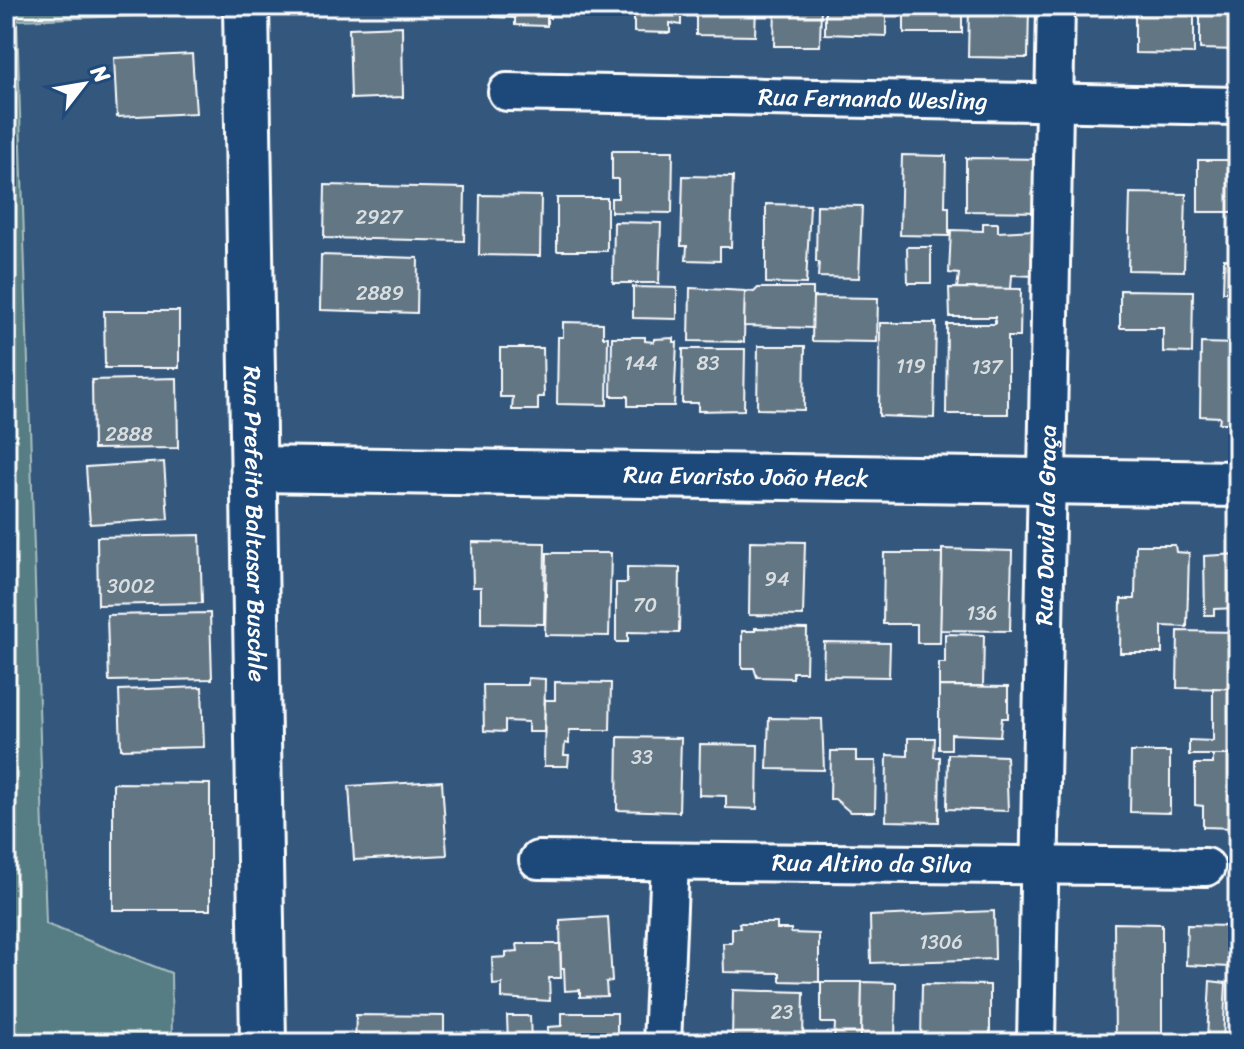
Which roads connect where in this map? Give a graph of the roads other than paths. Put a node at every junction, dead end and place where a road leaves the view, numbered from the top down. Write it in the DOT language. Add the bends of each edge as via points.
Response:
graph roads {
  1 [pos="246,6"];
  2 [pos="1056,6"];
  3 [pos="507,92"];
  4 [pos="1054,103"];
  5 [pos="1238,106"];
  6 [pos="254,469"];
  7 [pos="1047,481"];
  8 [pos="1238,484"];
  9 [pos="538,860"];
  10 [pos="670,862"];
  11 [pos="1039,865"];
  12 [pos="1206,867"];
  13 [pos="263,1043"];
  14 [pos="662,1043"];
  15 [pos="1036,1043"];
  1 -- 6 [label="main road, Rua Prefeito Baltasar Buschle"];
  2 -- 4 [label="street, Rua David da Graça"];
  3 -- 4 [label="street, Rua Fernando Wesling"];
  4 -- 5 [label="street, Rua Fernando Wesling"];
  4 -- 7 [label="street, Rua David da Graça"];
  6 -- 7 [label="main road, Rua Evaristo João Heck"];
  6 -- 13 [label="main road, Rua Prefeito Baltasar Buschle"];
  7 -- 8 [label="main road, Rua Evaristo João Heck"];
  7 -- 11 [label="street, Rua David da Graça"];
  9 -- 10 [label="street, Rua Altino da Silva"];
  10 -- 11 [label="street, Rua Altino da Silva"];
  10 -- 14 [label="street"];
  11 -- 12 [label="street, Rua Altino da Silva"];
  11 -- 15 [label="street, Rua David da Graça"];
}
